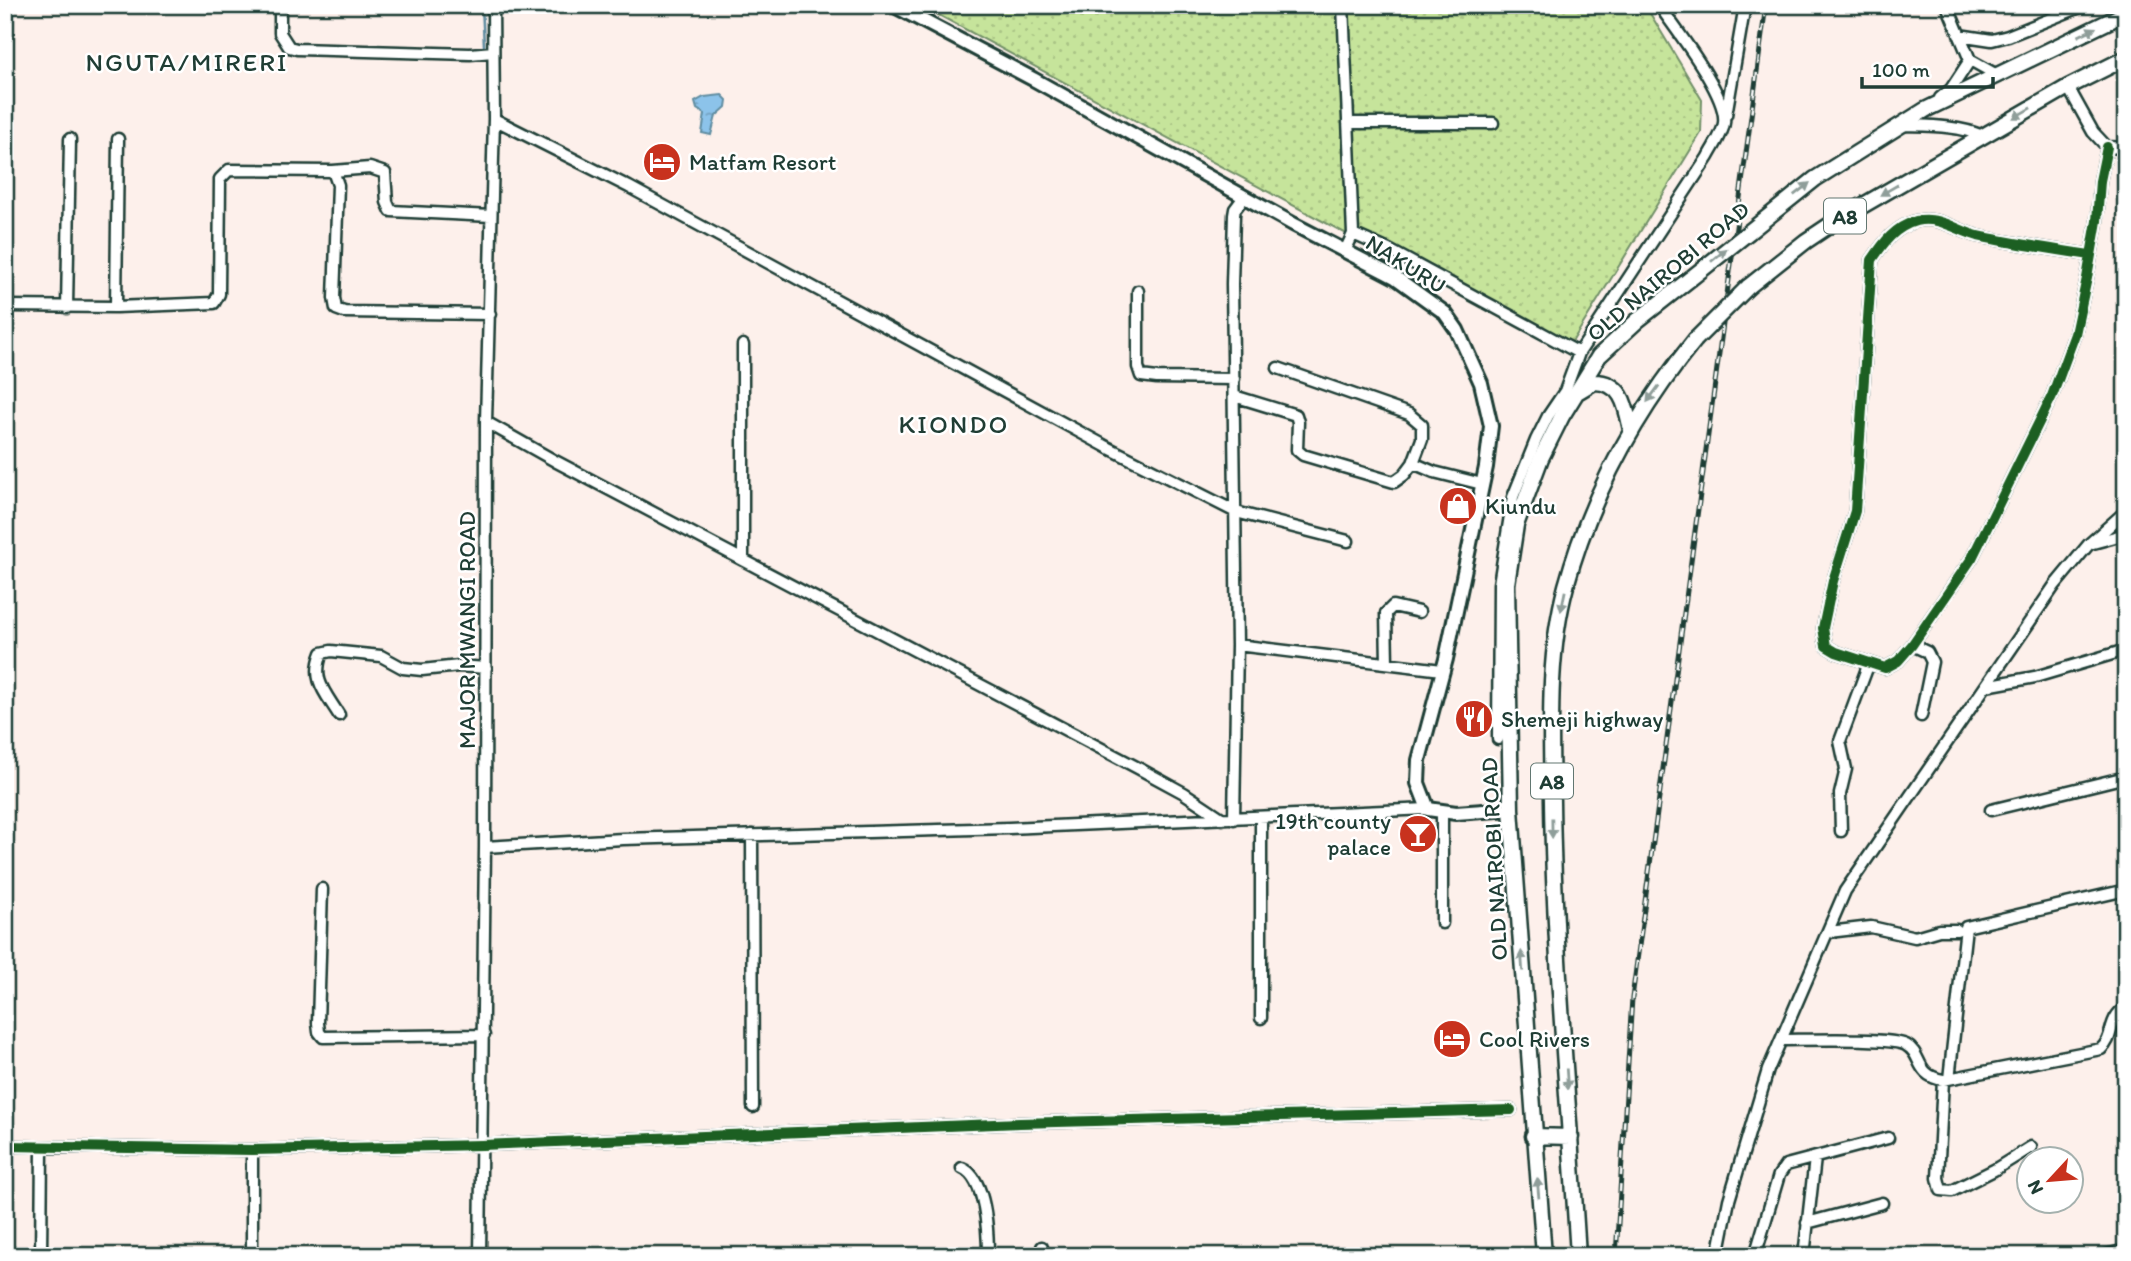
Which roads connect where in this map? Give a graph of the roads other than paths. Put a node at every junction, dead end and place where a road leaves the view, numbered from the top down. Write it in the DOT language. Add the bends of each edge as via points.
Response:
graph roads {
  1 [pos="281,5"];
  2 [pos="493,5"];
  3 [pos="893,5"];
  4 [pos="1343,5"];
  5 [pos="1659,5"];
  6 [pos="1745,5"];
  7 [pos="1947,5"];
  8 [pos="2085,5"];
  9 [pos="2126,13"];
  10 [pos="1959,35"];
  11 [pos="494,52"];
  12 [pos="2126,58"];
  13 [pos="1970,60"];
  14 [pos="1997,75"];
  15 [pos="2068,87"];
  16 [pos="1925,110"];
  17 [pos="494,119"];
  18 [pos="1725,122"];
  19 [pos="1493,123"];
  20 [pos="1348,124"];
  21 [pos="1901,125"];
  22 [pos="1983,136"];
  23 [pos="70,139"];
  24 [pos="118,139"];
  25 [pos="2108,147"];
  26 [pos="2126,148"];
  27 [pos="333,172"];
  28 [pos="1244,197"];
  29 [pos="491,216"];
  30 [pos="1353,234"];
  31 [pos="1345,251"];
  32 [pos="2090,255"];
  33 [pos="1138,291"];
  34 [pos="5,306"];
  35 [pos="116,307"];
  36 [pos="67,308"];
  37 [pos="490,314"];
  38 [pos="743,345"];
  39 [pos="1579,353"];
  40 [pos="1278,368"];
  41 [pos="1234,379"];
  42 [pos="1578,392"];
  43 [pos="1234,396"];
  44 [pos="486,422"];
  45 [pos="1631,430"];
  46 [pos="1413,463"];
  47 [pos="1482,484"];
  48 [pos="2126,511"];
  49 [pos="1236,512"];
  50 [pos="2126,534"];
  51 [pos="1348,541"];
  52 [pos="2089,544"];
  53 [pos="743,560"];
  54 [pos="1419,612"];
  55 [pos="1237,645"];
  56 [pos="1912,645"];
  57 [pos="2126,650"];
  58 [pos="1387,663"];
  59 [pos="1868,663"];
  60 [pos="486,668"];
  61 [pos="1441,670"];
  62 [pos="1986,686"];
  63 [pos="339,715"];
  64 [pos="1921,716"];
  65 [pos="1498,739"];
  66 [pos="2126,776"];
  67 [pos="1428,809"];
  68 [pos="1511,809"];
  69 [pos="1991,810"];
  70 [pos="1442,811"];
  71 [pos="1261,818"];
  72 [pos="1229,819"];
  73 [pos="1841,831"];
  74 [pos="752,835"];
  75 [pos="485,847"];
  76 [pos="322,889"];
  77 [pos="2126,890"];
  78 [pos="1442,923"];
  79 [pos="1956,930"];
  80 [pos="1829,932"];
  81 [pos="2126,1007"];
  82 [pos="1261,1018"];
  83 [pos="484,1035"];
  84 [pos="1782,1040"];
  85 [pos="1946,1080"];
  86 [pos="753,1107"];
  87 [pos="1511,1110"];
  88 [pos="1533,1136"];
  89 [pos="1571,1137"];
  90 [pos="1888,1138"];
  91 [pos="482,1145"];
  92 [pos="5,1146"];
  93 [pos="41,1147"];
  94 [pos="252,1150"];
  95 [pos="2016,1156"];
  96 [pos="1815,1158"];
  97 [pos="962,1168"];
  98 [pos="1882,1203"];
  99 [pos="1807,1223"];
  100 [pos="2126,1250"];
  101 [pos="41,1256"];
  102 [pos="252,1256"];
  103 [pos="480,1256"];
  104 [pos="988,1256"];
  105 [pos="1544,1256"];
  106 [pos="1578,1256"];
  107 [pos="1718,1256"];
  108 [pos="1755,1256"];
  109 [pos="1804,1256"];
  110 [pos="2102,1256"];
  1 -- 11 [label="street" via="280,33 289,47 297,49"];
  2 -- 11 [label="street, MAJOR MWANGI ROAD"];
  3 -- 28 [label="main road, NAKURU"];
  4 -- 20 [label="street"];
  5 -- 18 [label="street" via="1714,86"];
  6 -- 18 [label="street"];
  7 -- 10 [label="street"];
  8 -- 10 [label="street" via="1992,40"];
  14 -- 9 [label="highway, OLD NAIROBI ROAD / A8, one-way"];
  10 -- 13 [label="street"];
  11 -- 17 [label="street, MAJOR MWANGI ROAD"];
  12 -- 15 [label="highway, A8"];
  13 -- 14 [label="street"];
  13 -- 16 [label="street" via="1951,89"];
  14 -- 16 [label="highway, OLD NAIROBI ROAD / A8"];
  15 -- 22 [label="highway, A8, one-way"];
  15 -- 25 [label="street" via="2093,132"];
  16 -- 21 [label="highway, OLD NAIROBI ROAD / A8"];
  17 -- 29 [label="street, MAJOR MWANGI ROAD"];
  17 -- 49 [label="street"];
  18 -- 39 [label="street" via="1708,157"];
  19 -- 20 [label="street"];
  20 -- 30 [label="street"];
  21 -- 22 [label="street" via="1945,127"];
  42 -- 21 [label="highway, OLD NAIROBI ROAD / A8, one-way, bridge" via="1599,356 1638,320 1815,179"];
  22 -- 45 [label="highway, A8, one-way, bridge" via="1836,221 1748,287 1695,340"];
  23 -- 36 [label="street"];
  24 -- 35 [label="street"];
  25 -- 26 [label="street"];
  25 -- 32 [label="street"];
  27 -- 29 [label="street" via="370,169 384,173 391,211"];
  27 -- 35 [label="street" via="229,170 220,179 218,299 207,305"];
  27 -- 37 [label="street" via="338,186 337,309"];
  28 -- 31 [label="main road, NAKURU"];
  28 -- 41 [label="street" via="1234,215"];
  29 -- 37 [label="street, MAJOR MWANGI ROAD"];
  30 -- 31 [label="street"];
  30 -- 39 [label="street"];
  31 -- 47 [label="main road, NAKURU" via="1425,297 1457,330 1488,405 1491,426"];
  32 -- 56 [label="street" via="2075,334 2052,396 1972,558"];
  32 -- 59 [label="street" via="1917,221 1897,230 1872,260 1855,511 1823,628 1826,646"];
  33 -- 41 [label="street" via="1141,376"];
  34 -- 36 [label="street"];
  35 -- 36 [label="street"];
  37 -- 44 [label="street, MAJOR MWANGI ROAD"];
  38 -- 53 [label="street"];
  39 -- 65 [label="street" via="1513,497 1499,584"];
  40 -- 46 [label="street" via="1409,414 1422,425"];
  41 -- 43 [label="street"];
  42 -- 45 [label="highway" via="1594,382 1612,385 1622,395"];
  42 -- 68 [label="highway, OLD NAIROBI ROAD / A8" via="1541,458 1511,551 1507,584"];
  43 -- 46 [label="street" via="1296,415 1297,450 1303,455 1394,482"];
  43 -- 49 [label="street"];
  44 -- 53 [label="street"];
  44 -- 60 [label="street, MAJOR MWANGI ROAD"];
  45 -- 89 [label="highway, A8, one-way" via="1598,491 1577,550 1560,614 1552,673 1553,902"];
  46 -- 47 [label="street"];
  47 -- 61 [label="main road, NAKURU"];
  48 -- 52 [label="street"];
  49 -- 51 [label="street"];
  49 -- 55 [label="street"];
  50 -- 52 [label="street"];
  52 -- 62 [label="street"];
  53 -- 72 [label="street"];
  54 -- 58 [label="street" via="1393,606 1386,613"];
  55 -- 58 [label="street"];
  55 -- 72 [label="street"];
  56 -- 59 [label="street" via="1889,667"];
  56 -- 64 [label="street" via="1927,652 1932,662"];
  57 -- 62 [label="street"];
  58 -- 61 [label="street"];
  59 -- 73 [label="street" via="1840,741 1846,769 1840,794"];
  60 -- 63 [label="street" via="422,670 403,668 381,656 322,653 317,680"];
  60 -- 75 [label="street, MAJOR MWANGI ROAD"];
  61 -- 67 [label="main road, NAKURU" via="1419,760 1418,783"];
  62 -- 80 [label="street" via="1845,891"];
  66 -- 69 [label="street"];
  67 -- 70 [label="main road"];
  67 -- 71 [label="street"];
  68 -- 70 [label="main road"];
  88 -- 68 [label="highway, OLD NAIROBI ROAD / A8, one-way"];
  70 -- 78 [label="street"];
  71 -- 72 [label="street"];
  71 -- 82 [label="street"];
  72 -- 74 [label="street"];
  74 -- 75 [label="street"];
  74 -- 86 [label="street"];
  75 -- 83 [label="street, MAJOR MWANGI ROAD"];
  76 -- 83 [label="street" via="318,1023 323,1037"];
  77 -- 85 [label="street" via="1966,927"];
  79 -- 80 [label="street" via="1915,937 1871,927"];
  80 -- 84 [label="street"];
  81 -- 85 [label="street" via="2114,1017 2107,1044 2101,1049"];
  83 -- 91 [label="street, MAJOR MWANGI ROAD"];
  84 -- 85 [label="street" via="1906,1044 1926,1073"];
  84 -- 107 [label="street" via="1768,1070 1728,1200"];
  85 -- 95 [label="street" via="1938,1178 1941,1189 1952,1191"];
  87 -- 91 [label="street" via="951,1125"];
  88 -- 89 [label="highway"];
  105 -- 88 [label="highway, OLD NAIROBI ROAD / A8, one-way"];
  89 -- 106 [label="highway, A8"];
  90 -- 96 [label="street"];
  91 -- 94 [label="street"];
  91 -- 103 [label="street, MAJOR MWANGI ROAD"];
  92 -- 93 [label="street"];
  93 -- 94 [label="street"];
  93 -- 101 [label="street"];
  94 -- 102 [label="street"];
  96 -- 99 [label="street"];
  96 -- 108 [label="street" via="1786,1165 1779,1175"];
  97 -- 104 [label="street" via="970,1173 985,1207"];
  98 -- 99 [label="street"];
  99 -- 109 [label="street"];
  100 -- 110 [label="street"];
}
